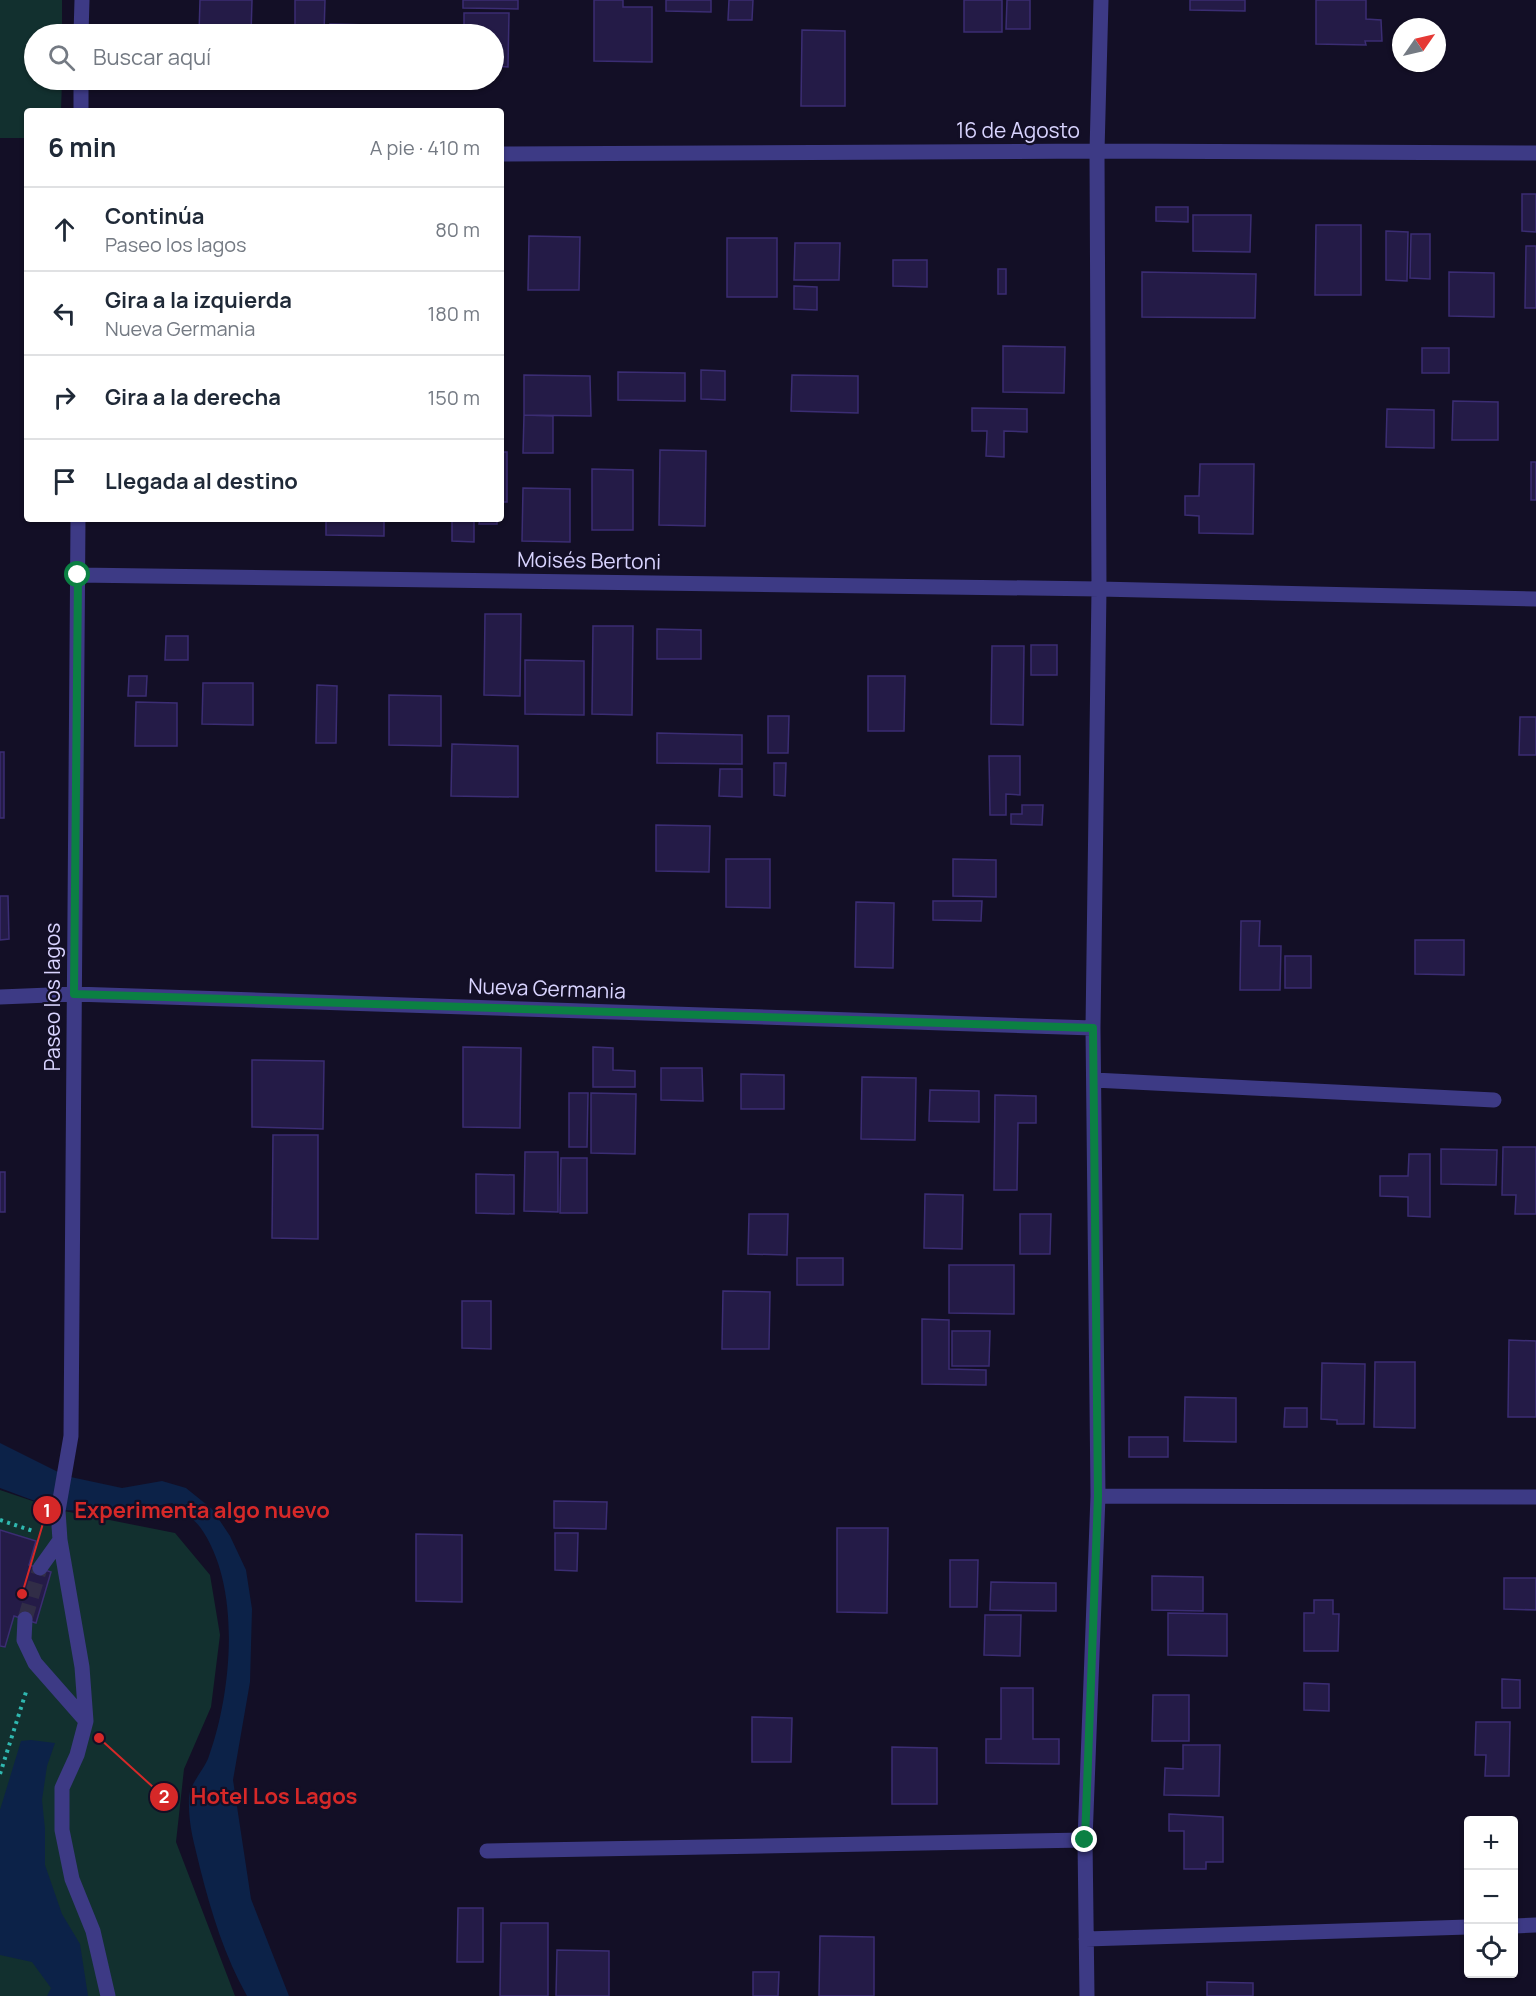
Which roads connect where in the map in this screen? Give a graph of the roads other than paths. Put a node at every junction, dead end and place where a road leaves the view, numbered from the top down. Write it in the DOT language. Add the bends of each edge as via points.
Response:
graph roads {
  1 [pos="82,0"];
  2 [pos="1101,0"];
  3 [pos="81,24"];
  4 [pos="81,90"];
  5 [pos="81,108"];
  6 [pos="1097,151"];
  7 [pos="1536,153"];
  8 [pos="504,154"];
  9 [pos="78,522"];
  10 [pos="78,575"];
  11 [pos="1099,589"];
  12 [pos="1536,599"];
  13 [pos="74,994"];
  14 [pos="0,997"];
  15 [pos="1093,1028"];
  16 [pos="1094,1080"];
  17 [pos="1494,1100"];
  18 [pos="1098,1496"];
  19 [pos="1536,1497"];
  20 [pos="60,1540"];
  21 [pos="40,1568"];
  22 [pos="25,1619"];
  23 [pos="86,1721"];
  24 [pos="1085,1840"];
  25 [pos="487,1851"];
  26 [pos="1536,1925"];
  27 [pos="1518,1926"];
  28 [pos="1464,1927"];
  29 [pos="1086,1939"];
  30 [pos="108,1996"];
  31 [pos="1087,1996"];
  1 -- 3 [label="street"];
  2 -- 6 [label="street"];
  4 -- 5 [label="street"];
  6 -- 7 [label="street, 16 de Agosto"];
  6 -- 8 [label="street, 16 de Agosto"];
  6 -- 11 [label="street"];
  9 -- 10 [label="street, Paseo los lagos"];
  10 -- 11 [label="street, Moisés Bertoni"];
  10 -- 13 [label="street, Paseo los lagos"];
  11 -- 12 [label="street, Moisés Bertoni"];
  11 -- 15 [label="street"];
  13 -- 14 [label="street, Nueva Germania"];
  13 -- 15 [label="street, Nueva Germania"];
  13 -- 20 [label="street, Paseo los lagos" via="71,1436 58,1511"];
  15 -- 16 [label="street"];
  16 -- 17 [label="street"];
  16 -- 18 [label="street"];
  18 -- 19 [label="street"];
  18 -- 24 [label="street"];
  20 -- 21 [label="street"];
  20 -- 23 [label="street, Paseo los lagos" via="82,1667"];
  22 -- 23 [label="street" via="24,1640 35,1663"];
  23 -- 30 [label="street, Paseo los lagos" via="62,1788 62,1830 72,1879 93,1931"];
  24 -- 25 [label="street"];
  24 -- 29 [label="street"];
  26 -- 27 [label="street"];
  28 -- 29 [label="street"];
  29 -- 31 [label="street"];
}
